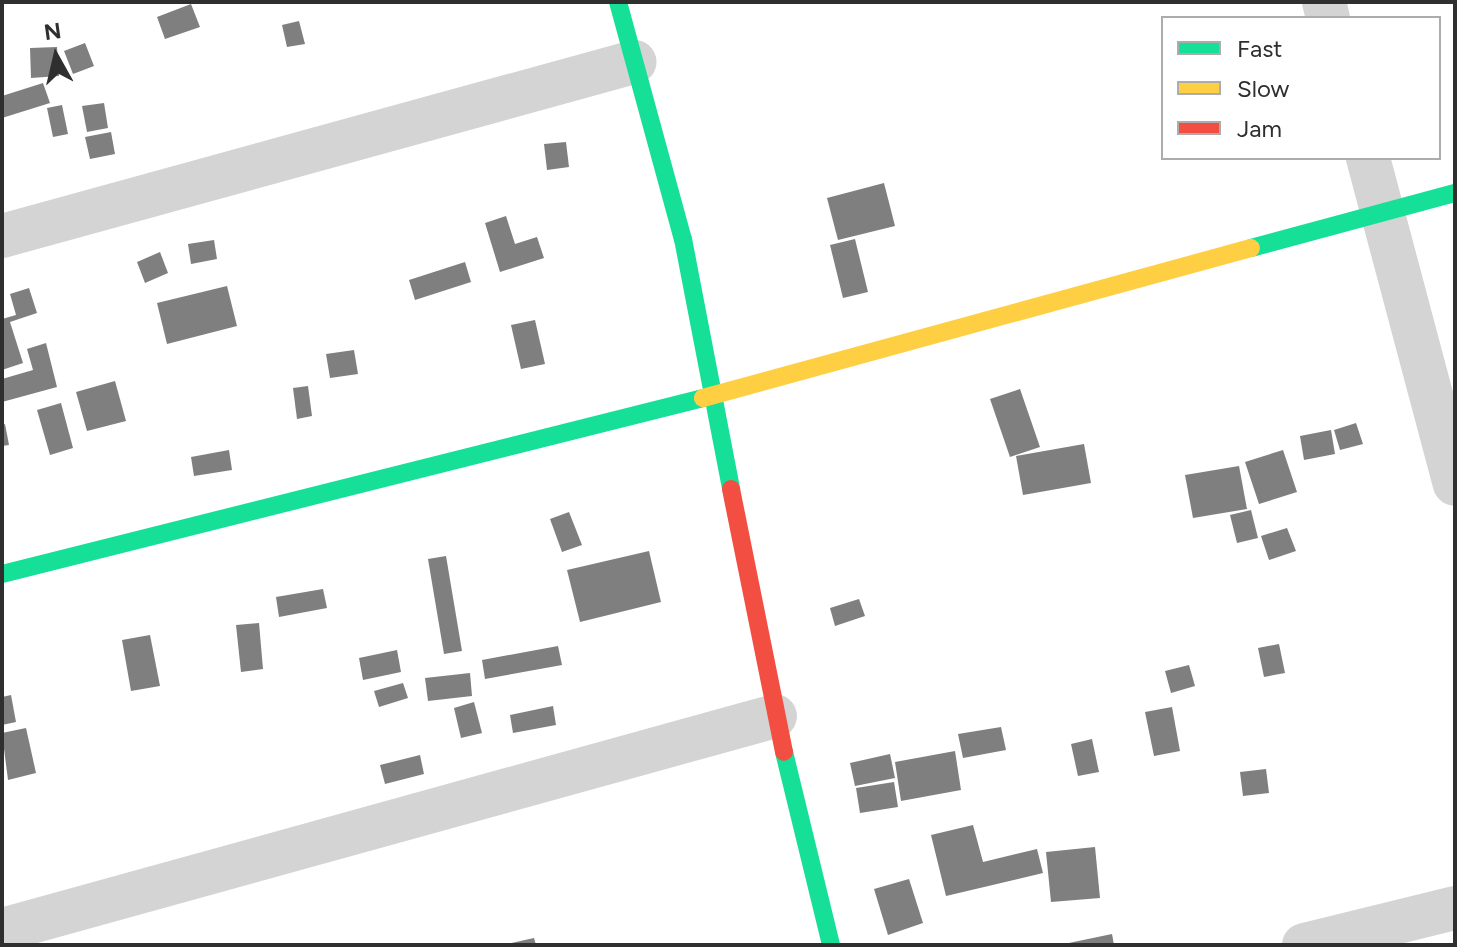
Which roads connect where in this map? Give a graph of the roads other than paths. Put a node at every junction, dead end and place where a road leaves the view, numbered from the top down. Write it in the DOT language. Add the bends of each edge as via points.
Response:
graph roads {
  1 [pos="618,2"];
  2 [pos="634,62"];
  3 [pos="1369,160"];
  4 [pos="1455,193"];
  5 [pos="1384,212"];
  6 [pos="2,236"];
  7 [pos="713,395"];
  8 [pos="1455,484"];
  9 [pos="2,574"];
  10 [pos="775,716"];
  11 [pos="1455,908"];
  12 [pos="2,930"];
  13 [pos="831,945"];
  14 [pos="1304,945"];
  1 -- 2 [label="street"];
  2 -- 6 [label="street"];
  2 -- 7 [label="street" via="683,239"];
  3 -- 5 [label="street"];
  4 -- 5 [label="street"];
  5 -- 7 [label="street"];
  5 -- 8 [label="street"];
  7 -- 9 [label="street"];
  7 -- 10 [label="street"];
  10 -- 12 [label="street"];
  10 -- 13 [label="street"];
  11 -- 14 [label="street"];
}
